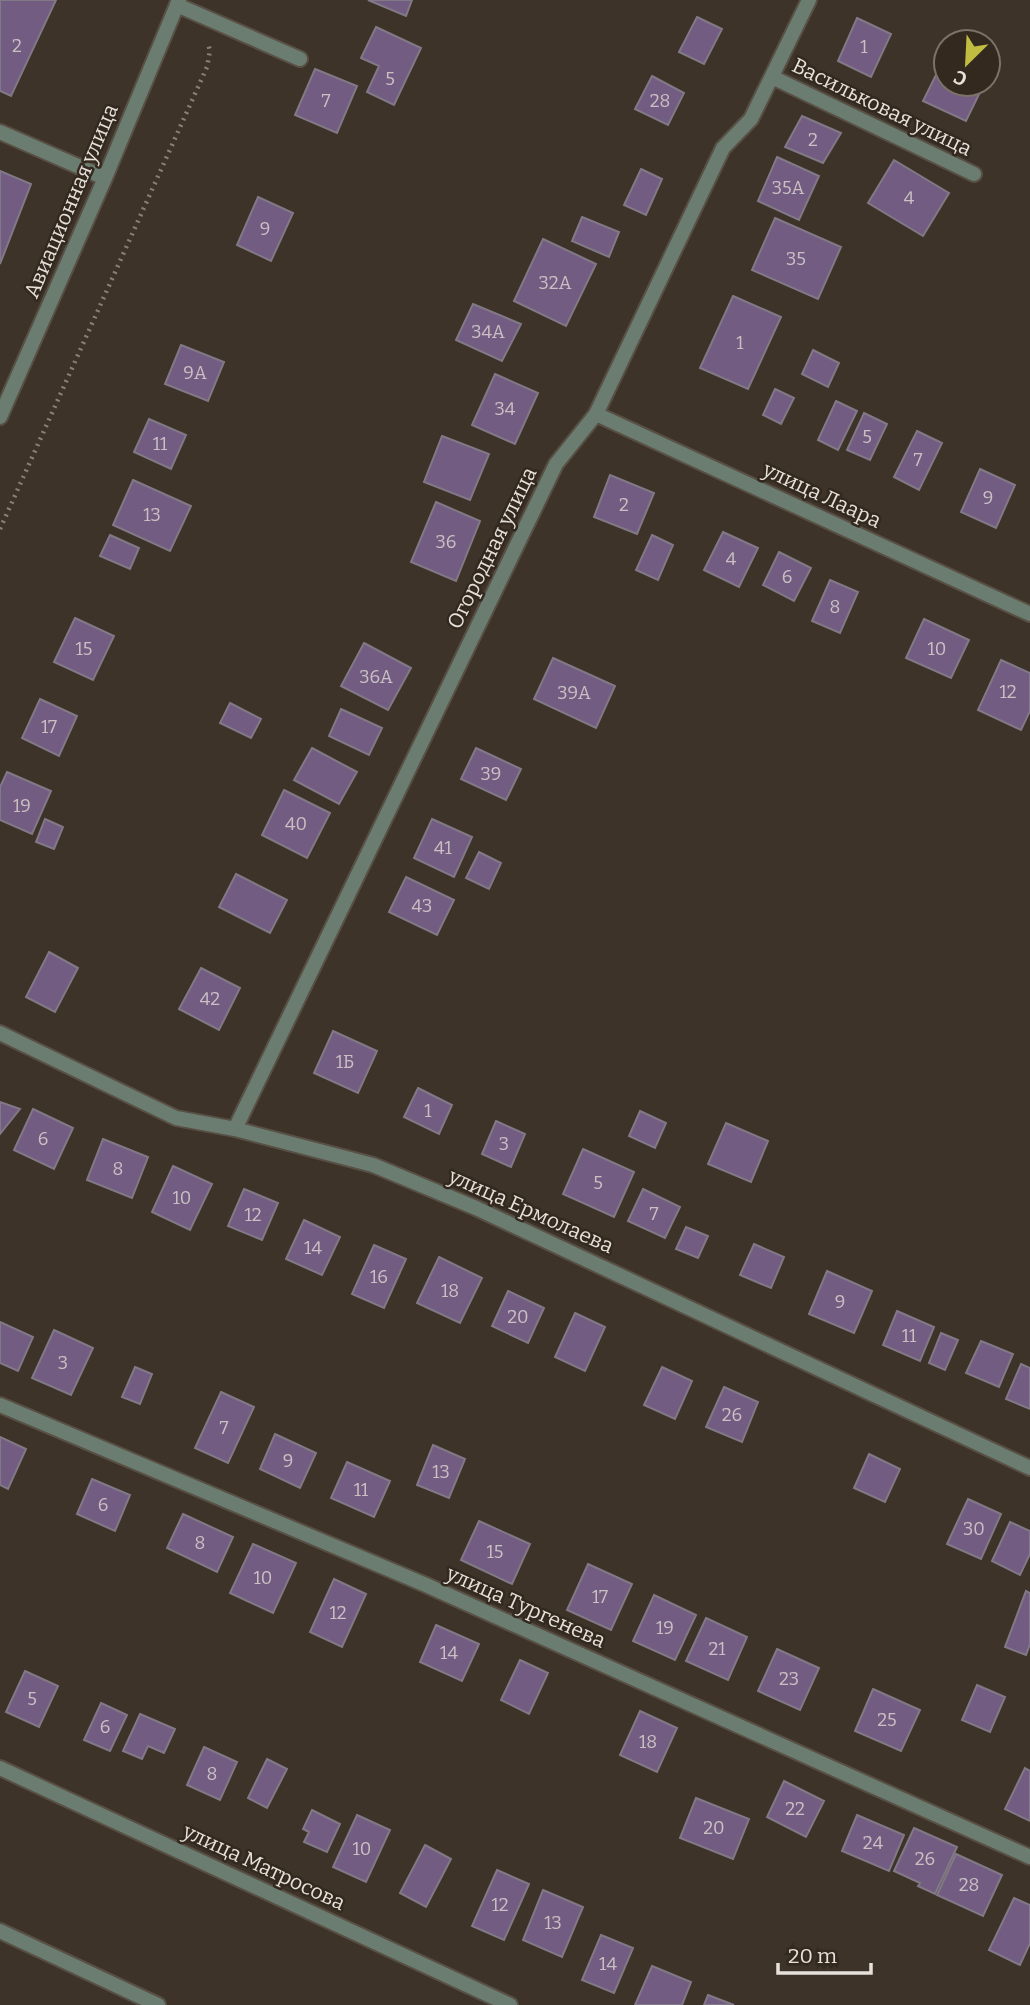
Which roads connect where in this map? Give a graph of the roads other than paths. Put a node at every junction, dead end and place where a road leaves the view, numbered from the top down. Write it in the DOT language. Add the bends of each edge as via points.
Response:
graph roads {
  1 [pos="809,0"];
  2 [pos="178,2"];
  3 [pos="299,59"];
  4 [pos="772,77"];
  5 [pos="0,132"];
  6 [pos="974,174"];
  7 [pos="105,178"];
  8 [pos="596,414"];
  9 [pos="0,417"];
  10 [pos="1030,614"];
  11 [pos="0,1033"];
  12 [pos="234,1129"];
  13 [pos="0,1405"];
  14 [pos="1030,1468"];
  15 [pos="0,1768"];
  16 [pos="1030,1857"];
  17 [pos="0,1931"];
  18 [pos="158,2005"];
  19 [pos="510,2005"];
  1 -- 4 [label="street, Огородная улица"];
  2 -- 3 [label="street"];
  2 -- 7 [label="street, Авиационная улица"];
  4 -- 6 [label="street, Васильковая улица"];
  4 -- 8 [label="street, Огородная улица" via="751,119 723,148"];
  5 -- 7 [label="street"];
  7 -- 9 [label="street, Авиационная улица"];
  8 -- 10 [label="street, улица Лаара"];
  8 -- 12 [label="street, Огородная улица" via="555,464"];
  11 -- 12 [label="street, улица Ермолаева" via="176,1118"];
  12 -- 14 [label="street, улица Ермолаева" via="373,1165 476,1208"];
  13 -- 16 [label="street, улица Тургенева" via="426,1585"];
  15 -- 19 [label="street, улица Матросова"];
  17 -- 18 [label="street"];
}
